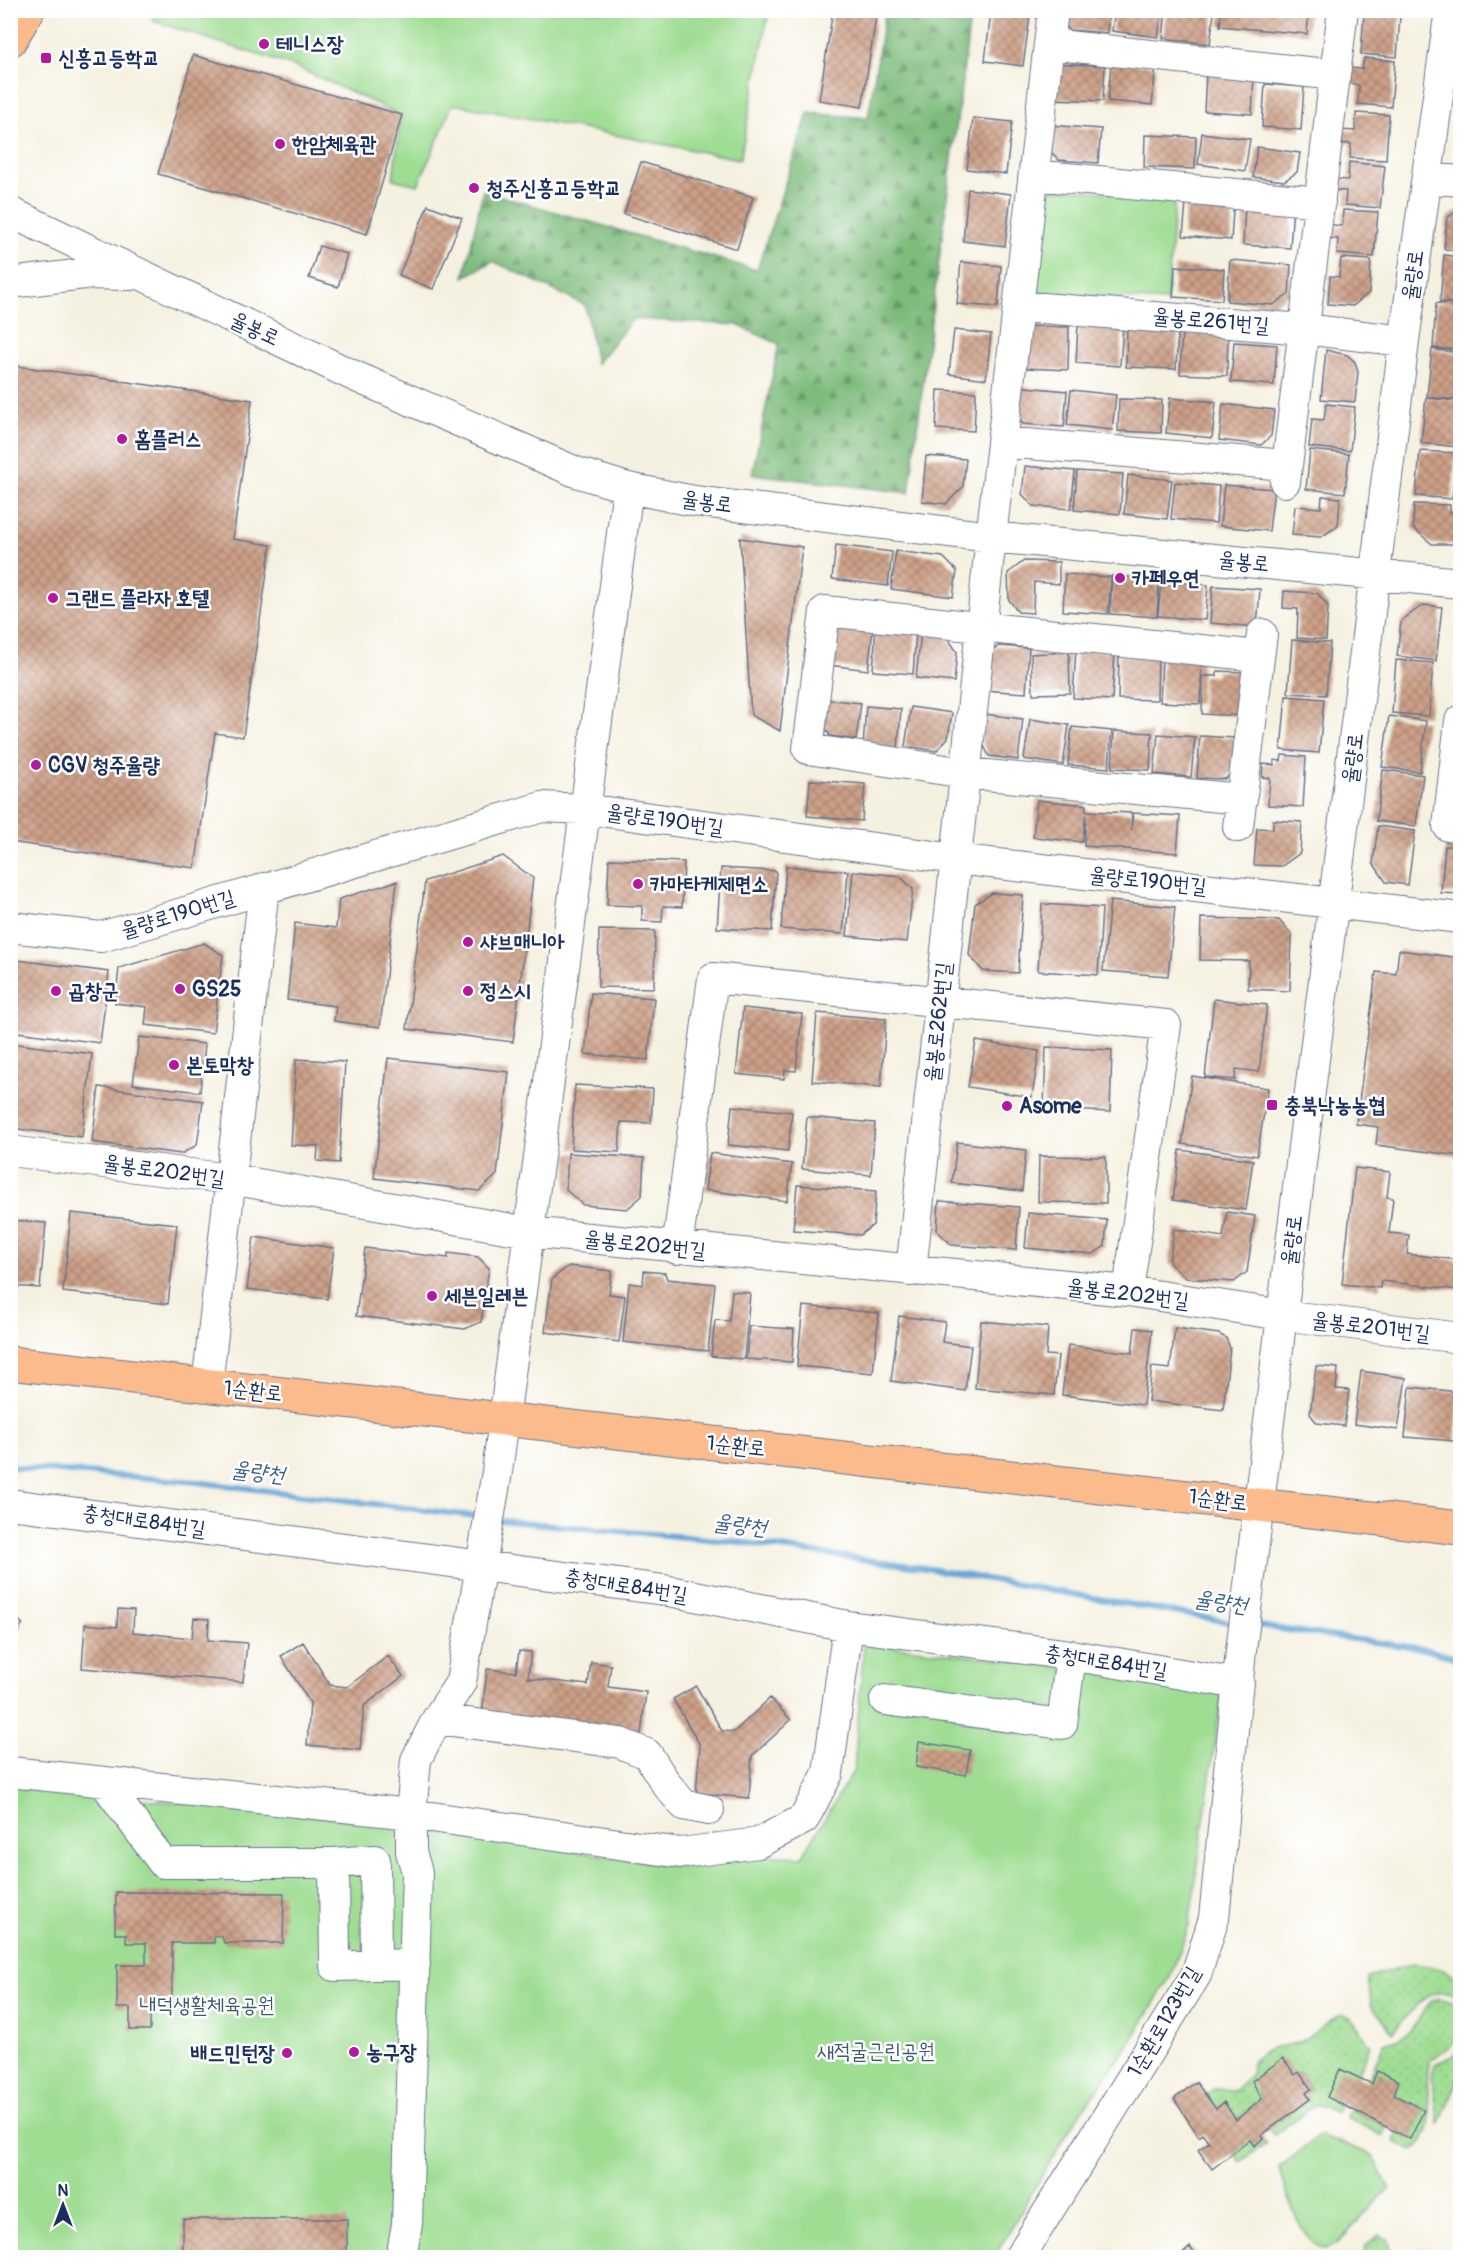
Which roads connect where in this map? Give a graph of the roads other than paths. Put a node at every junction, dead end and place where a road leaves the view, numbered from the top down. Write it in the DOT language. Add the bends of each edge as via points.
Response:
graph roads {
  1 [pos="28,10"];
  2 [pos="1053,10"];
  3 [pos="1343,10"];
  4 [pos="1450,10"];
  5 [pos="10,40"];
  6 [pos="1049,44"];
  7 [pos="1335,75"];
  8 [pos="1034,175"];
  9 [pos="1428,178"];
  10 [pos="1461,181"];
  11 [pos="1320,202"];
  12 [pos="10,212"];
  13 [pos="142,276"];
  14 [pos="10,283"];
  15 [pos="1018,306"];
  16 [pos="1304,329"];
  17 [pos="1404,341"];
  18 [pos="1002,442"];
  19 [pos="628,488"];
  20 [pos="991,537"];
  21 [pos="1376,575"];
  22 [pos="1461,584"];
  23 [pos="981,629"];
  24 [pos="1461,721"];
  25 [pos="965,773"];
  26 [pos="585,809"];
  27 [pos="1454,827"];
  28 [pos="956,859"];
  29 [pos="264,888"];
  30 [pos="1336,902"];
  31 [pos="1461,918"];
  32 [pos="10,927"];
  33 [pos="940,1003"];
  34 [pos="10,1150"];
  35 [pos="230,1179"];
  36 [pos="528,1232"];
  37 [pos="677,1249"];
  38 [pos="910,1271"];
  39 [pos="1128,1291"];
  40 [pos="1282,1315"];
  41 [pos="1461,1338"];
  42 [pos="10,1363"];
  43 [pos="207,1386"];
  44 [pos="503,1419"];
  45 [pos="10,1504"];
  46 [pos="1260,1505"];
  47 [pos="1461,1528"];
  48 [pos="1253,1550"];
  49 [pos="482,1565"];
  50 [pos="848,1626"];
  51 [pos="1071,1655"];
  52 [pos="1239,1684"];
  53 [pos="885,1700"];
  54 [pos="437,1719"];
  55 [pos="10,1772"];
  56 [pos="104,1782"];
  57 [pos="709,1810"];
  58 [pos="411,1814"];
  59 [pos="334,1863"];
  60 [pos="415,1964"];
  61 [pos="376,1965"];
  62 [pos="401,2258"];
  63 [pos="1019,2258"];
  1 -- 5 [label="main road"];
  2 -- 6 [label="street"];
  3 -- 7 [label="street"];
  4 -- 9 [label="street, 율량로"];
  6 -- 7 [label="street"];
  6 -- 8 [label="street"];
  7 -- 11 [label="street"];
  8 -- 11 [label="street"];
  8 -- 15 [label="street"];
  9 -- 10 [label="street"];
  9 -- 17 [label="street, 율량로"];
  11 -- 16 [label="street"];
  12 -- 13 [label="street, 율봉로"];
  13 -- 14 [label="street" via="84,274"];
  13 -- 19 [label="street, 율봉로" via="352,375 576,472"];
  15 -- 16 [label="street, 율봉로261번길"];
  15 -- 18 [label="street"];
  16 -- 17 [label="street, 율봉로261번길"];
  16 -- 18 [label="street" via="1286,474"];
  17 -- 21 [label="street, 율량로"];
  18 -- 20 [label="street"];
  19 -- 20 [label="street, 율봉로" via="694,501"];
  19 -- 26 [label="street"];
  20 -- 21 [label="street, 율봉로"];
  20 -- 23 [label="street, 율봉로262번길"];
  21 -- 22 [label="street, 율봉로"];
  21 -- 30 [label="street, 율량로"];
  23 -- 25 [label="street, 율봉로262번길"];
  23 -- 25 [label="street" via="825,611 808,749"];
  23 -- 25 [label="street" via="1260,645 1240,813"];
  24 -- 27 [label="street"];
  25 -- 28 [label="street, 율봉로262번길"];
  26 -- 28 [label="street, 율량로190번길"];
  26 -- 29 [label="street, 율량로190번길" via="542,807"];
  26 -- 36 [label="street"];
  28 -- 30 [label="street, 율량로190번길"];
  28 -- 33 [label="street, 율봉로262번길"];
  29 -- 32 [label="street, 율량로190번길" via="101,937"];
  29 -- 35 [label="street"];
  30 -- 31 [label="street, 율량로190번길"];
  30 -- 40 [label="street, 율량로"];
  33 -- 37 [label="street" via="713,978"];
  33 -- 38 [label="street, 율봉로262번길"];
  33 -- 39 [label="street" via="1166,1025"];
  34 -- 35 [label="street, 율봉로202번길"];
  35 -- 36 [label="street, 율봉로202번길"];
  35 -- 43 [label="street"];
  36 -- 37 [label="street, 율봉로202번길"];
  36 -- 44 [label="street"];
  37 -- 38 [label="street, 율봉로202번길"];
  38 -- 39 [label="street, 율봉로202번길"];
  39 -- 40 [label="street, 율봉로202번길"];
  40 -- 41 [label="street, 율봉로201번길"];
  40 -- 46 [label="street, 율량로"];
  42 -- 43 [label="main road, 1순환로"];
  43 -- 44 [label="main road, 1순환로"];
  44 -- 46 [label="main road, 1순환로"];
  44 -- 49 [label="street"];
  45 -- 49 [label="street, 충청대로84번길"];
  46 -- 47 [label="main road, 1순환로"];
  46 -- 48 [label="street, 율량로"];
  48 -- 52 [label="street, 1순환로123번길"];
  49 -- 50 [label="street, 충청대로84번길" via="664,1590"];
  49 -- 54 [label="street" via="461,1682"];
  50 -- 51 [label="street, 충청대로84번길"];
  50 -- 58 [label="street" via="828,1773 804,1819 758,1843 681,1853"];
  51 -- 52 [label="street, 충청대로84번길"];
  51 -- 53 [label="street" via="1062,1724"];
  52 -- 63 [label="street, 1순환로123번길" via="1214,1918 1196,1975"];
  54 -- 57 [label="street" via="620,1743 647,1754 684,1804"];
  54 -- 58 [label="street" via="416,1760"];
  55 -- 56 [label="street"];
  56 -- 58 [label="street"];
  56 -- 59 [label="street" via="163,1863"];
  58 -- 60 [label="street" via="411,1852 417,1872"];
  59 -- 61 [label="street" via="335,1966"];
  59 -- 61 [label="street" via="375,1860"];
  60 -- 61 [label="street"];
  60 -- 62 [label="street" via="406,2224"];
}
